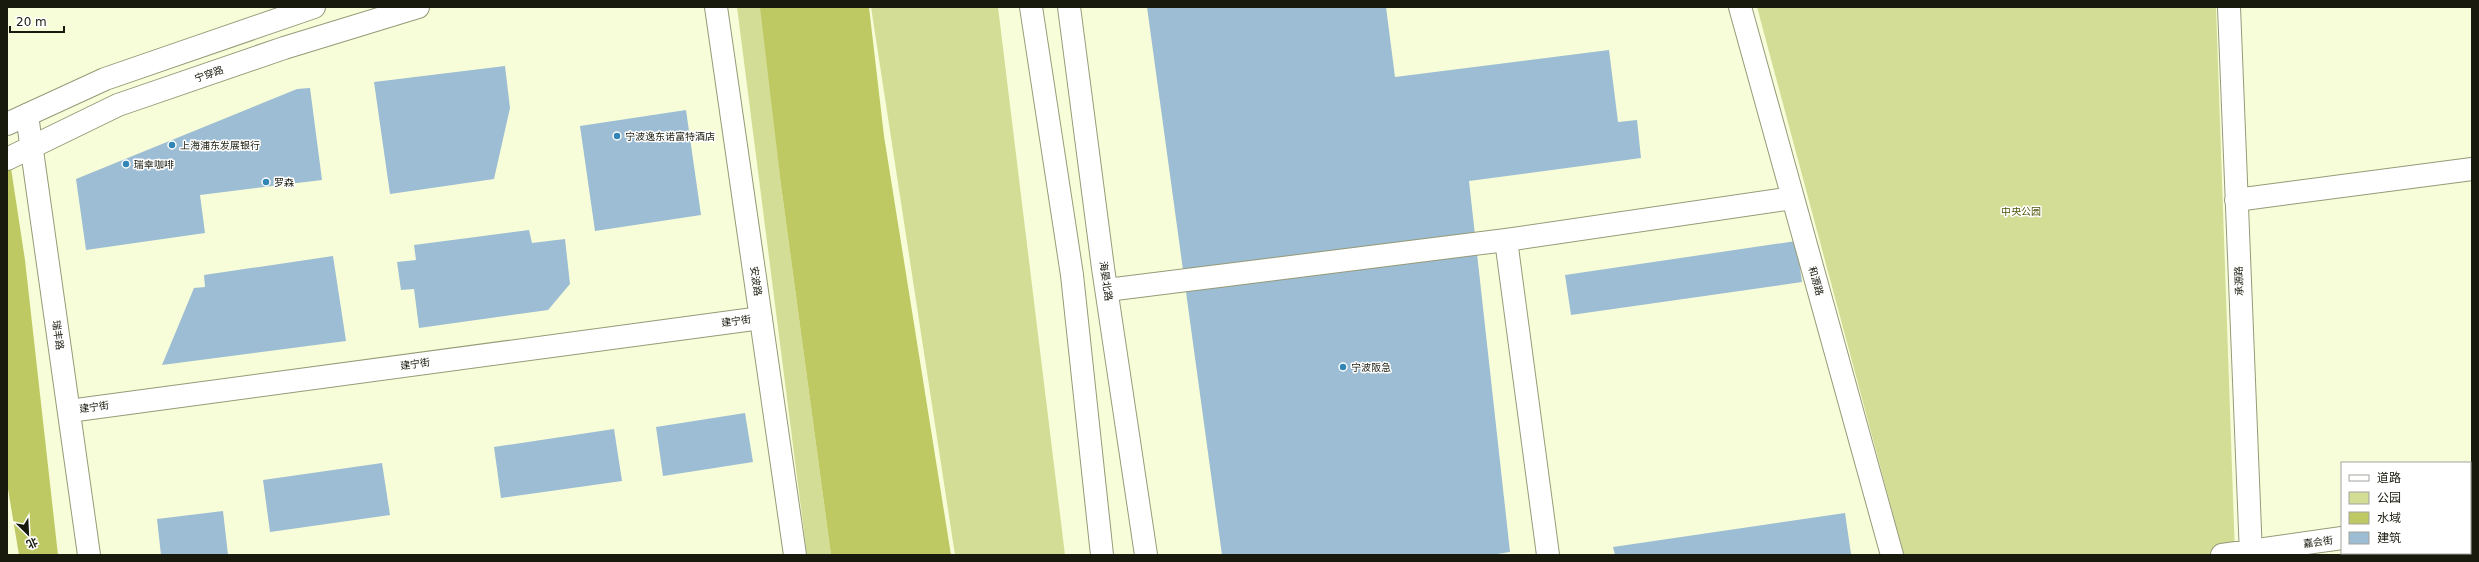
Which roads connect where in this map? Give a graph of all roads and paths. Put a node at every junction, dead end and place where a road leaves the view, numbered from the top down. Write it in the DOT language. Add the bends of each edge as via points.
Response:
graph roads {
  1 [pos="314,7"];
  2 [pos="418,7"];
  3 [pos="716,7"];
  4 [pos="1031,7"];
  5 [pos="1069,7"];
  6 [pos="1740,7"];
  7 [pos="2228,7"];
  8 [pos="27,115"];
  9 [pos="7,124"];
  10 [pos="32,147"];
  11 [pos="7,159"];
  12 [pos="2472,169"];
  13 [pos="1793,198"];
  14 [pos="2236,200"];
  15 [pos="1506,240"];
  16 [pos="1107,290"];
  17 [pos="761,318"];
  18 [pos="69,411"];
  19 [pos="2341,538"];
  20 [pos="2251,553"];
  21 [pos="89,555"];
  22 [pos="796,555"];
  23 [pos="1102,555"];
  24 [pos="1146,555"];
  25 [pos="1548,555"];
  26 [pos="1892,555"];
  27 [pos="2222,555"];
  1 -- 8 [label="street" via="105,79"];
  2 -- 10 [label="street, 宁穿路" via="284,48 118,105"];
  3 -- 17 [label="street, 安波路"];
  4 -- 23 [label="street" via="1072,275"];
  5 -- 16 [label="street, 海晏北路"];
  6 -- 13 [label="street, 和源路"];
  7 -- 14 [label="street, 承源路"];
  8 -- 9 [label="street"];
  8 -- 10 [label="street, 瑞丰路"];
  10 -- 11 [label="street, 宁穿路"];
  10 -- 18 [label="street, 瑞丰路"];
  12 -- 14 [label="street"];
  13 -- 15 [label="street"];
  13 -- 26 [label="street, 和源路"];
  14 -- 20 [label="street, 承源路"];
  15 -- 16 [label="street"];
  15 -- 25 [label="street"];
  16 -- 24 [label="street, 海晏北路"];
  17 -- 18 [label="street, 建宁街"];
  17 -- 22 [label="street, 安波路"];
  18 -- 21 [label="street, 瑞丰路"];
  19 -- 20 [label="street, 嘉会街"];
  20 -- 27 [label="street, 嘉会街"];
}
